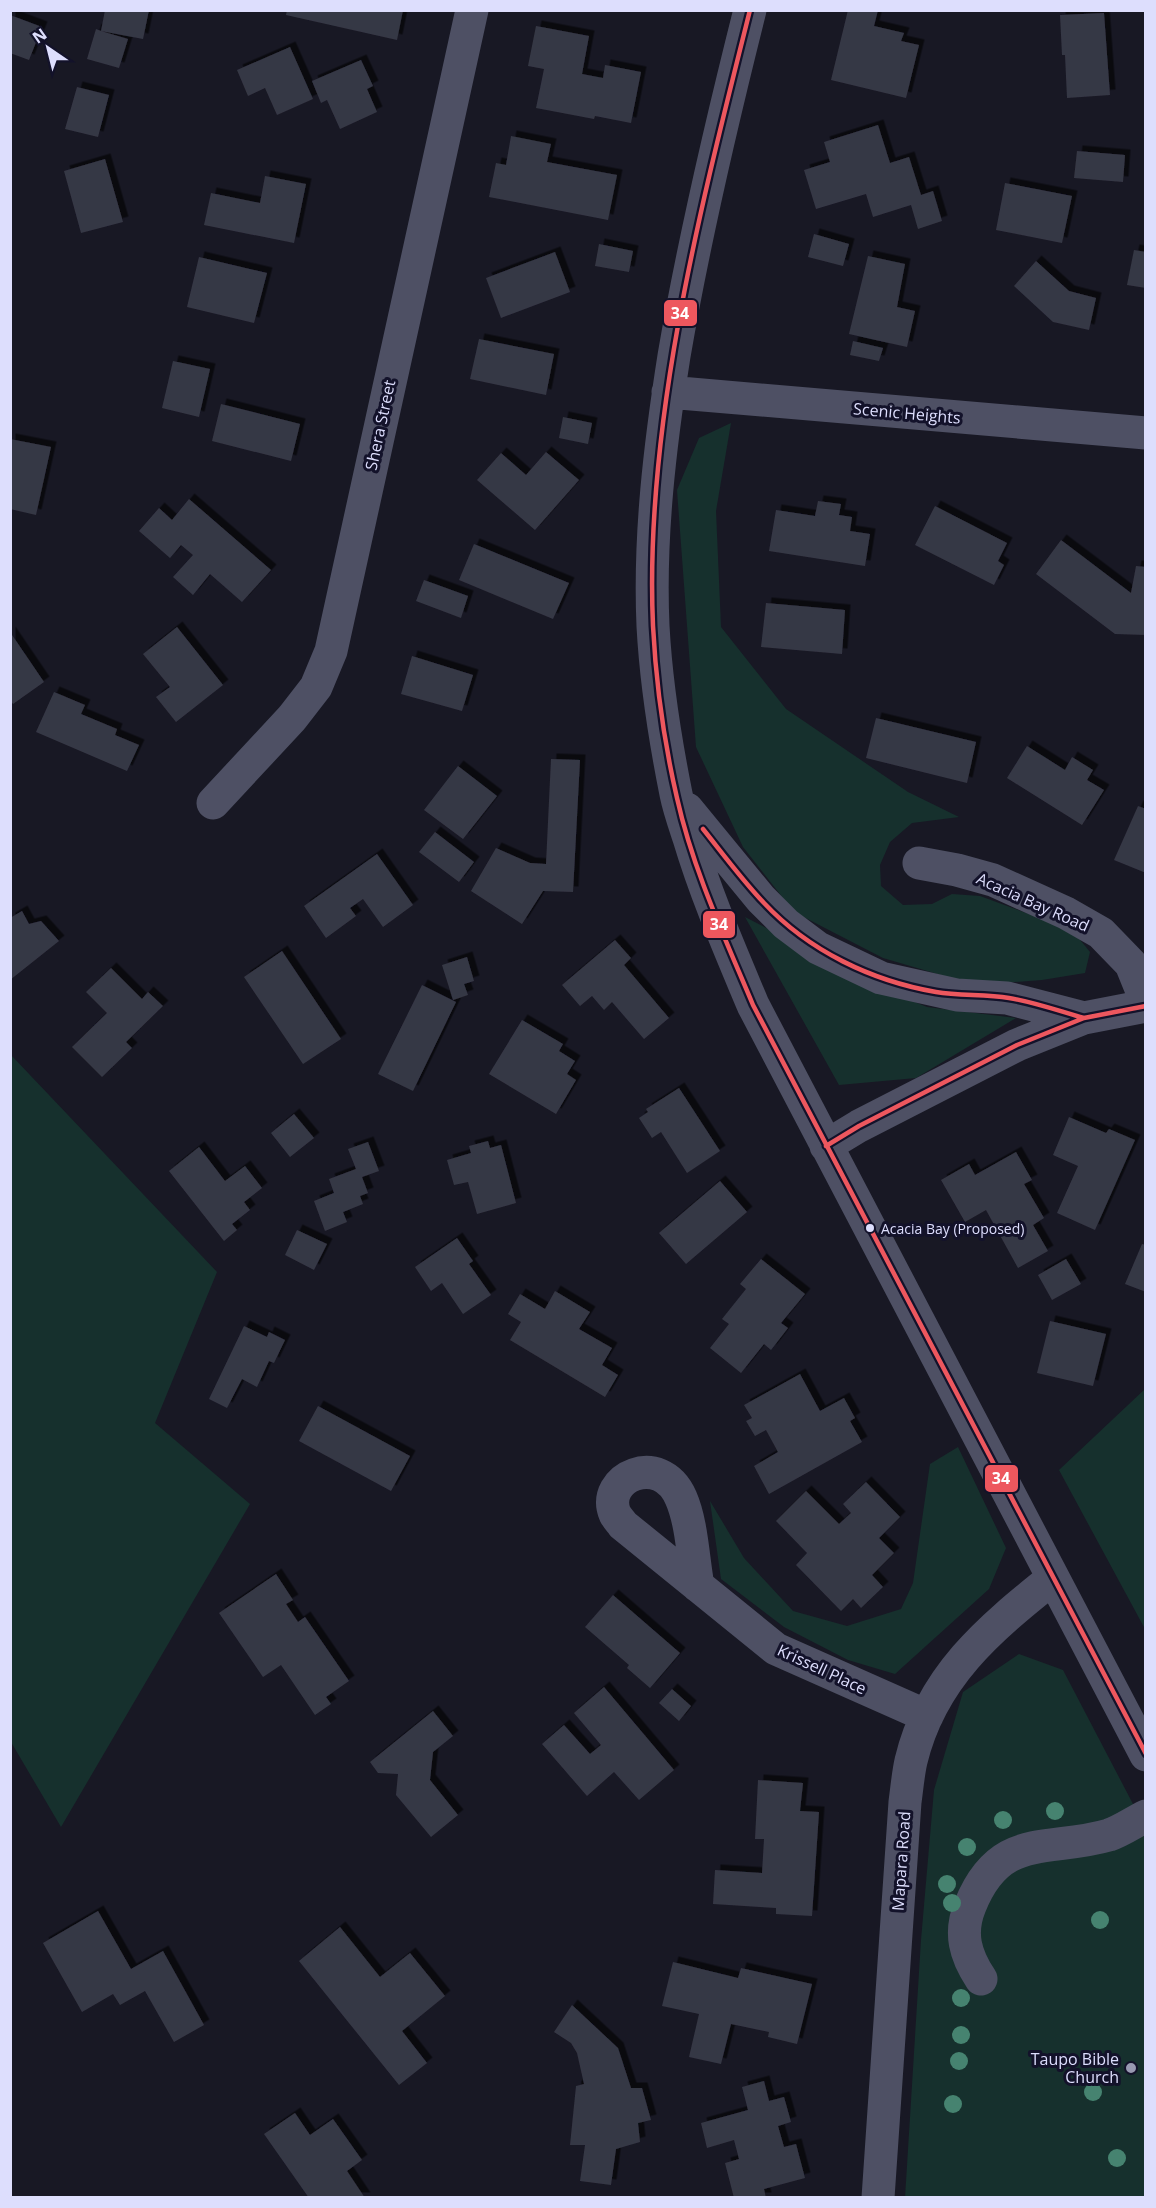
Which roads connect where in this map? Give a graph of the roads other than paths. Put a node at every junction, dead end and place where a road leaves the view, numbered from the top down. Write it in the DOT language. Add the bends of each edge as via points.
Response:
graph roads {
  1 [pos="472,10"];
  2 [pos="750,10"];
  3 [pos="668,392"];
  4 [pos="1146,433"];
  5 [pos="676,796"];
  6 [pos="213,803"];
  7 [pos="919,863"];
  8 [pos="1146,1001"];
  9 [pos="1146,1006"];
  10 [pos="1084,1018"];
  11 [pos="826,1146"];
  12 [pos="1053,1578"];
  13 [pos="698,1586"];
  14 [pos="927,1716"];
  15 [pos="1146,1755"];
  16 [pos="1146,1816"];
  17 [pos="981,1979"];
  18 [pos="878,2198"];
  1 -- 6 [label="street, Shera Street" via="331,651 316,687 292,718"];
  2 -- 3 [label="street" via="692,257"];
  3 -- 4 [label="street, Scenic Heights"];
  3 -- 5 [label="street" via="653,545 653,627 661,709"];
  5 -- 10 [label="street" via="761,899 818,948 881,978 957,995 1007,998"];
  5 -- 11 [label="street" via="722,932 753,1005"];
  7 -- 8 [label="street, Acacia Bay Road" via="993,880 1101,933 1131,964"];
  9 -- 10 [label="street"];
  10 -- 11 [label="street" via="1017,1044"];
  11 -- 12 [label="street"];
  12 -- 14 [label="street, Mapara Road" via="972,1647 948,1678"];
  12 -- 15 [label="street"];
  13 -- 14 [label="street, Krissell Place" via="776,1649"];
  14 -- 18 [label="street, Mapara Road" via="911,1760 905,1802"];
  16 -- 17 [label="street" via="1110,1835 1031,1847 993,1866 977,1888 964,1922 968,1958"];
}
